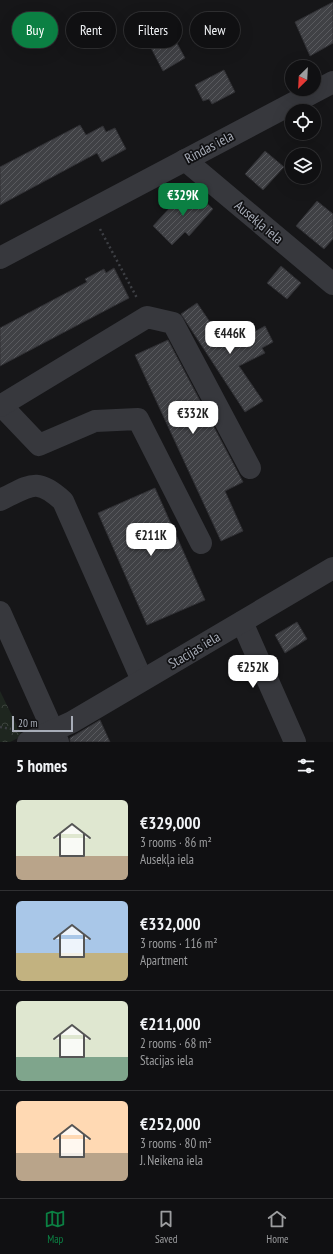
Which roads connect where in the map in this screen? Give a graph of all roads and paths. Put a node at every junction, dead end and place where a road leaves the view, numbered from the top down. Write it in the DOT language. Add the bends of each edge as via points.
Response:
graph roads {
  1 [pos="333,82"];
  2 [pos="185,160"];
  3 [pos="90,210"];
  4 [pos="0,258"];
  5 [pos="333,284"];
  6 [pos="147,317"];
  7 [pos="1,406"];
  8 [pos="250,468"];
  9 [pos="0,500"];
  10 [pos="201,543"];
  11 [pos="333,568"];
  12 [pos="0,612"];
  13 [pos="242,622"];
  14 [pos="142,680"];
  15 [pos="56,736"];
  16 [pos="28,742"];
  17 [pos="295,742"];
  1 -- 2 [label="street, Rindas iela"];
  2 -- 3 [label="street, Rindas iela"];
  2 -- 5 [label="street, Ausekļa iela"];
  3 -- 4 [label="street, Rindas iela"];
  3 -- 6 [label="path"];
  6 -- 7 [label="street"];
  6 -- 8 [label="street" via="173,323"];
  7 -- 10 [label="street" via="39,445 94,421 138,419"];
  9 -- 14 [label="street" via="28,487 40,485 50,489 63,501"];
  11 -- 13 [label="street, Stacijas iela"];
  12 -- 15 [label="street"];
  13 -- 14 [label="street, Stacijas iela"];
  13 -- 17 [label="street"];
  14 -- 15 [label="street, Stacijas iela" via="72,722"];
  15 -- 16 [label="street, Stacijas iela"];
}
